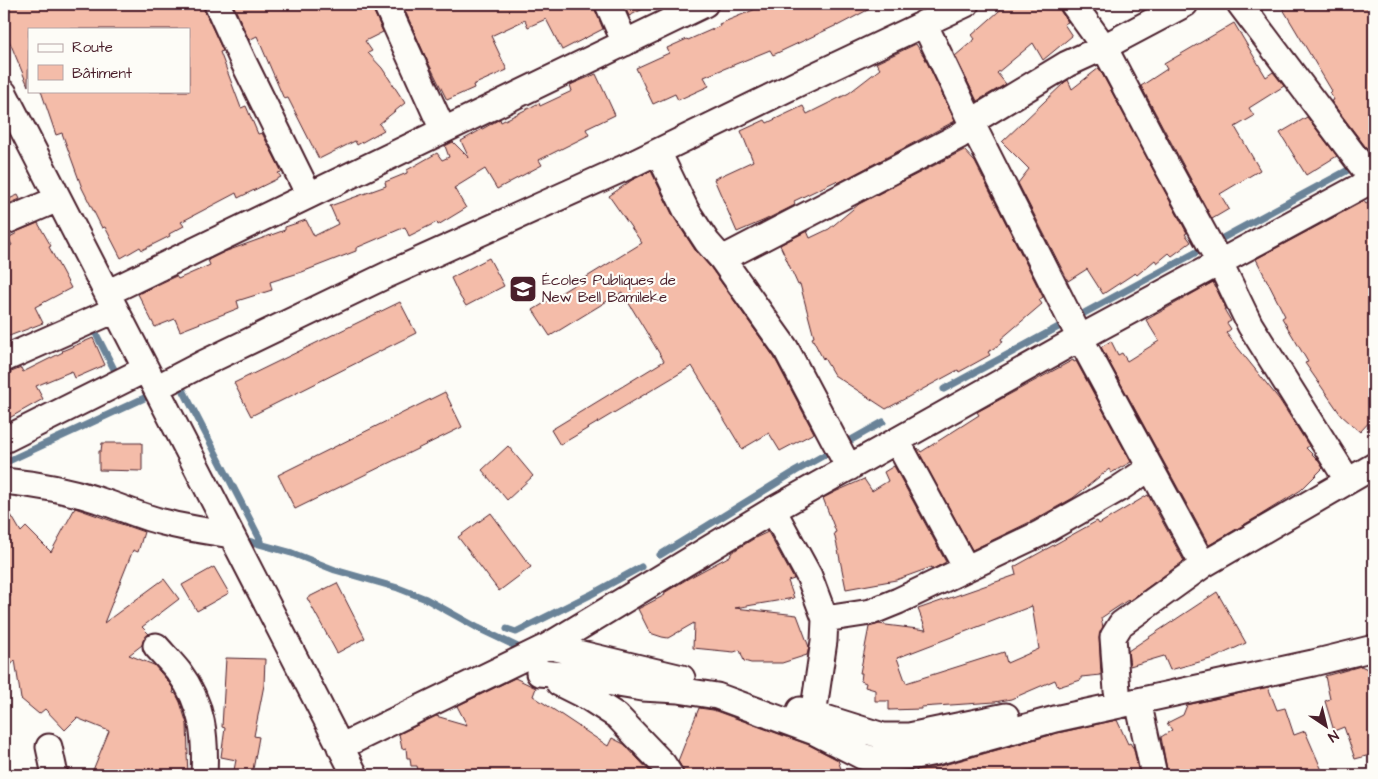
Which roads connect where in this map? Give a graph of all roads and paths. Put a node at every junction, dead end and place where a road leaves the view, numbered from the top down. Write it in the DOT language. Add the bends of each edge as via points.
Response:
graph roads {
  1 [pos="218,4"];
  2 [pos="386,4"];
  3 [pos="608,4"];
  4 [pos="705,4"];
  5 [pos="966,4"];
  6 [pos="1073,4"];
  7 [pos="1185,4"];
  8 [pos="1240,4"];
  9 [pos="924,23"];
  10 [pos="625,43"];
  11 [pos="1104,47"];
  12 [pos="4,93"];
  13 [pos="971,122"];
  14 [pos="442,130"];
  15 [pos="658,152"];
  16 [pos="1374,180"];
  17 [pos="309,195"];
  18 [pos="58,199"];
  19 [pos="4,222"];
  20 [pos="722,259"];
  21 [pos="1220,263"];
  22 [pos="111,302"];
  23 [pos="1080,338"];
  24 [pos="4,359"];
  25 [pos="151,379"];
  26 [pos="4,440"];
  27 [pos="897,441"];
  28 [pos="849,468"];
  29 [pos="1150,468"];
  30 [pos="1366,476"];
  31 [pos="4,481"];
  32 [pos="773,510"];
  33 [pos="231,535"];
  34 [pos="1203,565"];
  35 [pos="966,568"];
  36 [pos="825,619"];
  37 [pos="1374,631"];
  38 [pos="156,646"];
  39 [pos="548,646"];
  40 [pos="1374,648"];
  41 [pos="516,662"];
  42 [pos="539,673"];
  43 [pos="1128,696"];
  44 [pos="814,715"];
  45 [pos="49,747"];
  46 [pos="340,747"];
  47 [pos="853,750"];
  48 [pos="55,775"];
  49 [pos="204,775"];
  50 [pos="355,775"];
  51 [pos="670,775"];
  52 [pos="857,775"];
  53 [pos="1154,775"];
  1 -- 17 [label="street"];
  2 -- 14 [label="street"];
  3 -- 10 [label="street"];
  4 -- 10 [label="street"];
  5 -- 9 [label="street"];
  6 -- 11 [label="street"];
  7 -- 11 [label="street"];
  8 -- 16 [label="street"];
  9 -- 13 [label="street"];
  9 -- 15 [label="street"];
  10 -- 14 [label="street"];
  11 -- 13 [label="street" via="1066,64"];
  11 -- 21 [label="street"];
  12 -- 18 [label="street"];
  13 -- 20 [label="street" via="970,128 959,136"];
  13 -- 23 [label="street"];
  14 -- 17 [label="street"];
  15 -- 20 [label="street" via="686,210"];
  15 -- 25 [label="street" via="389,274 202,364"];
  16 -- 21 [label="street"];
  17 -- 22 [label="street"];
  18 -- 19 [label="street"];
  18 -- 22 [label="street"];
  20 -- 28 [label="street" via="786,349"];
  21 -- 23 [label="street"];
  21 -- 30 [label="street" via="1250,325"];
  22 -- 24 [label="street"];
  22 -- 25 [label="street"];
  23 -- 27 [label="street"];
  23 -- 29 [label="street"];
  25 -- 26 [label="street"];
  25 -- 33 [label="street"];
  27 -- 28 [label="street"];
  27 -- 35 [label="street"];
  28 -- 32 [label="street"];
  29 -- 34 [label="street"];
  29 -- 35 [label="street" via="1039,534"];
  30 -- 34 [label="street"];
  31 -- 33 [label="street" via="56,489 168,524"];
  32 -- 36 [label="street" via="809,576"];
  32 -- 39 [label="street"];
  33 -- 46 [label="street"];
  34 -- 43 [label="street" via="1121,624 1113,637"];
  35 -- 36 [label="street" via="871,612"];
  36 -- 44 [label="street"];
  37 -- 43 [label="street" via="1189,674"];
  38 -- 49 [label="street" via="179,672 197,702 204,738"];
  39 -- 41 [label="street"];
  39 -- 44 [label="street"];
  40 -- 43 [label="street" via="1190,689"];
  41 -- 42 [label="street"];
  41 -- 46 [label="street"];
  42 -- 47 [label="street" via="717,696 815,732"];
  42 -- 51 [label="street" via="617,716"];
  43 -- 44 [label="street" via="909,736 883,736"];
  43 -- 47 [label="street" via="915,756 872,758"];
  43 -- 53 [label="street"];
  45 -- 48 [label="street"];
  46 -- 50 [label="street"];
  47 -- 52 [label="street"];
}
